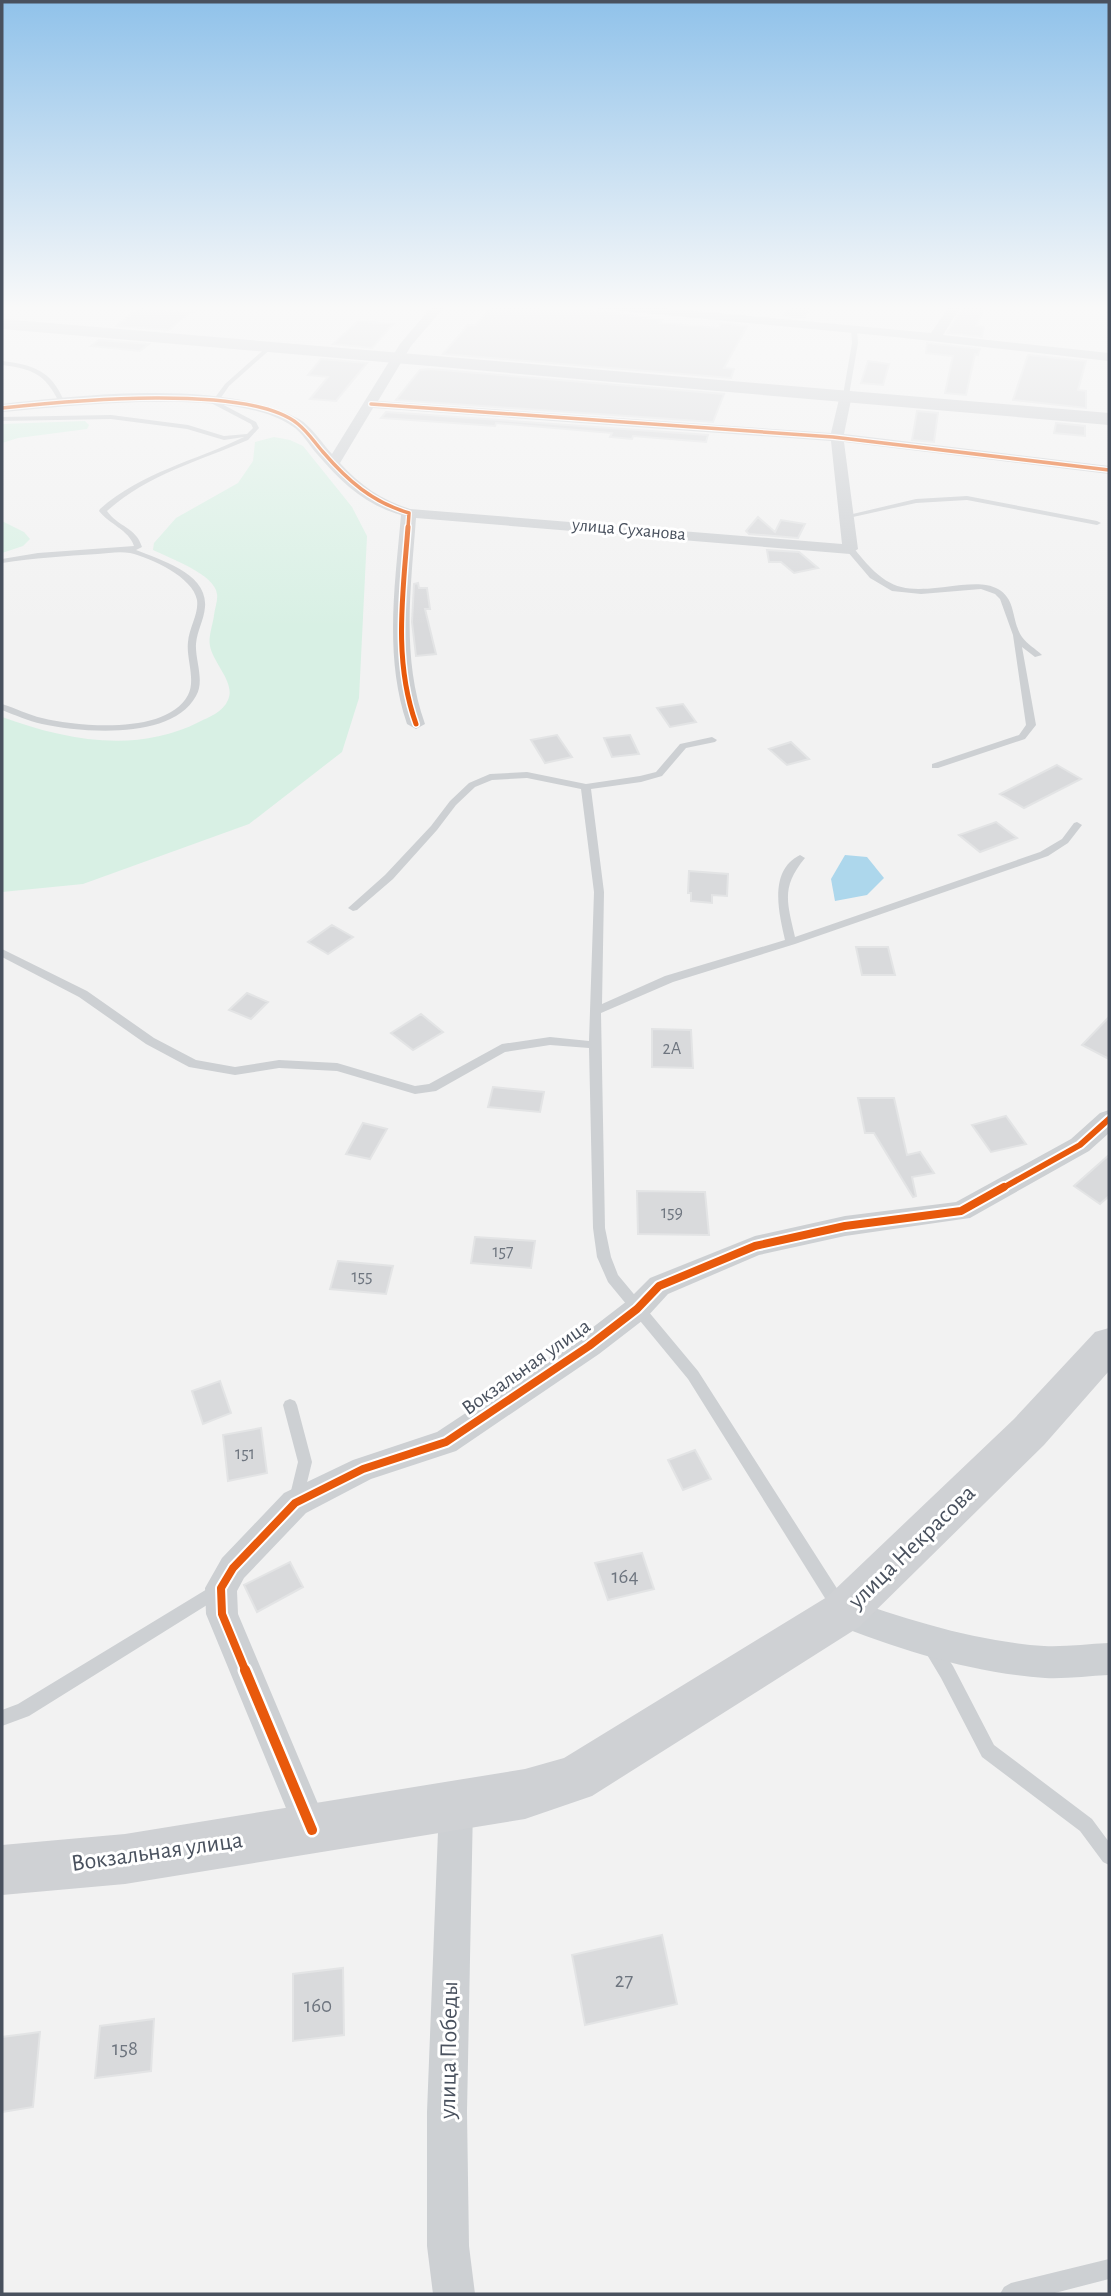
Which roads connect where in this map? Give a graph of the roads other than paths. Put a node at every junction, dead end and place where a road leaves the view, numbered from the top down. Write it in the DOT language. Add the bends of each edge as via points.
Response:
graph roads {
  1 [pos="233,412"];
  2 [pos="273,412"];
  3 [pos="365,412"];
  4 [pos="486,412"];
  5 [pos="842,412"];
  6 [pos="1037,412"];
  7 [pos="2,419"];
  8 [pos="1109,419"];
  9 [pos="255,433"];
  10 [pos="837,437"];
  11 [pos="334,461"];
  12 [pos="1109,470"];
  13 [pos="409,513"];
  14 [pos="844,517"];
  15 [pos="1097,523"];
  16 [pos="850,549"];
  17 [pos="129,551"];
  18 [pos="2,561"];
  19 [pos="1016,636"];
  20 [pos="1038,655"];
  21 [pos="2,707"];
  22 [pos="416,724"];
  23 [pos="712,740"];
  24 [pos="934,766"];
  25 [pos="586,787"];
  26 [pos="1077,825"];
  27 [pos="800,858"];
  28 [pos="353,908"];
  29 [pos="791,942"];
  30 [pos="2,953"];
  31 [pos="596,1011"];
  32 [pos="595,1045"];
  33 [pos="1109,1119"];
  34 [pos="637,1309"];
  35 [pos="1109,1344"];
  36 [pos="290,1405"];
  37 [pos="295,1503"];
  38 [pos="221,1588"];
  39 [pos="843,1612"];
  40 [pos="928,1643"];
  41 [pos="1109,1659"];
  42 [pos="2,1718"];
  43 [pos="456,1806"];
  44 [pos="312,1830"];
  45 [pos="1109,1856"];
  46 [pos="2,1870"];
  47 [pos="1109,2269"];
  48 [pos="454,2294"];
  49 [pos="1011,2294"];
  1 -- 9 [label="lane" via="254,423"];
  2 -- 11 [label="street, улица Суханова" via="297,423"];
  3 -- 11 [label="street"];
  4 -- 10 [label="street"];
  5 -- 10 [label="street"];
  6 -- 8 [label="main road"];
  7 -- 9 [label="lane" via="111,417 177,425 224,438"];
  9 -- 17 [label="lane" via="161,473 111,503 103,511 138,543"];
  10 -- 12 [label="street"];
  10 -- 14 [label="street"];
  11 -- 13 [label="street, улица Суханова" via="368,498 387,509"];
  13 -- 16 [label="street, улица Суханова"];
  13 -- 22 [label="street" via="402,609 404,686"];
  14 -- 15 [label="lane" via="916,501 967,498"];
  14 -- 16 [label="street"];
  16 -- 19 [label="lane" via="866,571 902,593 976,586 1002,594"];
  17 -- 18 [label="lane"];
  17 -- 21 [label="lane" via="178,572 197,589 201,602 192,641 194,694 185,706 175,716 139,725 93,728 40,721"];
  19 -- 20 [label="lane"];
  19 -- 24 [label="lane" via="1031,725 1021,737"];
  23 -- 25 [label="lane" via="683,746 659,774"];
  25 -- 28 [label="lane" via="527,775 490,777 472,785 389,877"];
  25 -- 31 [label="lane" via="599,892"];
  26 -- 29 [label="lane" via="1065,841 1044,854"];
  27 -- 29 [label="lane" via="784,879 781,900"];
  29 -- 31 [label="lane" via="669,979"];
  30 -- 32 [label="lane" via="83,994 150,1041 193,1063 235,1071 279,1064 337,1067 415,1090 432,1088 502,1048 550,1041"];
  31 -- 32 [label="lane"];
  32 -- 34 [label="lane" via="604,1257 613,1278"];
  33 -- 34 [label="street, Вокзальная улица" via="1080,1145 961,1211 845,1226 755,1246 659,1286"];
  34 -- 37 [label="street, Вокзальная улица" via="446,1442 363,1469"];
  34 -- 39 [label="lane" via="693,1375"];
  35 -- 39 [label="main road, улица Некрасова" via="1029,1432"];
  36 -- 37 [label="lane" via="305,1462"];
  37 -- 38 [label="street, Вокзальная улица" via="233,1568"];
  38 -- 42 [label="lane" via="23,1710"];
  38 -- 44 [label="street" via="222,1614"];
  39 -- 40 [label="street, улица Некрасова"];
  39 -- 43 [label="main road, Вокзальная улица" via="575,1779 525,1794"];
  40 -- 41 [label="street, улица Некрасова" via="983,1656 1048,1662"];
  40 -- 45 [label="lane" via="988,1751 1086,1825"];
  43 -- 44 [label="main road, Вокзальная улица"];
  43 -- 48 [label="street, улица Победы" via="447,2112 448,2246"];
  44 -- 46 [label="main road, Вокзальная улица" via="125,1859"];
  47 -- 49 [label="lane"];
}
